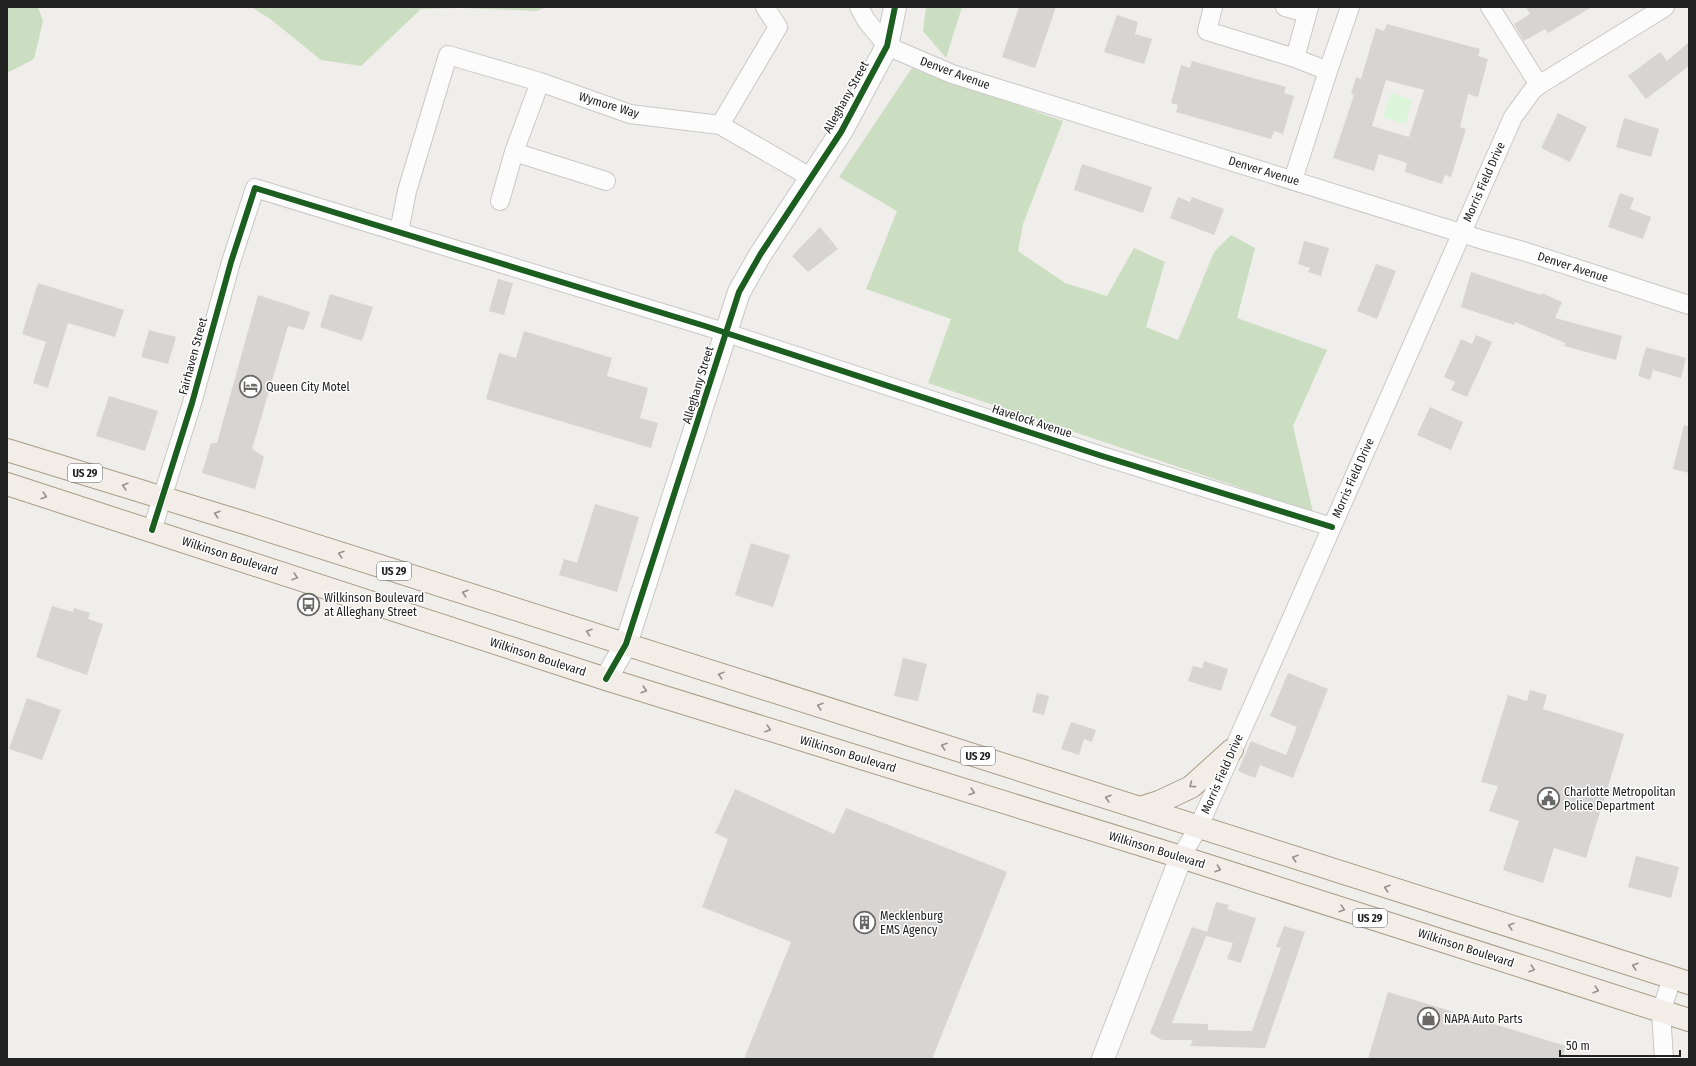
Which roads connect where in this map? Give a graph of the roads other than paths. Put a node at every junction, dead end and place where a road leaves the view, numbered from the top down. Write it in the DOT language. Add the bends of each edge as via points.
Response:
graph roads {
  1 [pos="765,7"];
  2 [pos="859,7"];
  3 [pos="895,7"];
  4 [pos="1214,7"];
  5 [pos="1285,7"];
  6 [pos="1350,7"];
  7 [pos="1490,7"];
  8 [pos="1665,7"];
  9 [pos="1308,10"];
  10 [pos="887,46"];
  11 [pos="1295,58"];
  12 [pos="1328,71"];
  13 [pos="540,82"];
  14 [pos="1539,85"];
  15 [pos="720,125"];
  16 [pos="514,152"];
  17 [pos="810,177"];
  18 [pos="1293,180"];
  19 [pos="606,181"];
  20 [pos="255,188"];
  21 [pos="500,201"];
  22 [pos="399,232"];
  23 [pos="1462,233"];
  24 [pos="1689,305"];
  25 [pos="725,334"];
  26 [pos="7,450"];
  27 [pos="7,484"];
  28 [pos="162,497"];
  29 [pos="1332,527"];
  30 [pos="152,530"];
  31 [pos="626,644"];
  32 [pos="606,679"];
  33 [pos="1232,750"];
  34 [pos="1140,808"];
  35 [pos="1199,826"];
  36 [pos="1181,857"];
  37 [pos="1681,981"];
  38 [pos="1661,1012"];
  39 [pos="1689,1020"];
  40 [pos="1103,1059"];
  41 [pos="1664,1059"];
  1 -- 15 [label="street" via="778,27"];
  2 -- 10 [label="street, Denver Avenue"];
  3 -- 10 [label="street, Alleghany Street"];
  4 -- 11 [label="street" via="1207,31"];
  5 -- 9 [label="street"];
  6 -- 12 [label="street"];
  7 -- 14 [label="street"];
  8 -- 14 [label="street, Morris Field Drive"];
  9 -- 11 [label="street"];
  10 -- 17 [label="street, Alleghany Street" via="841,132"];
  10 -- 18 [label="street, Denver Avenue" via="952,74"];
  11 -- 12 [label="street"];
  12 -- 18 [label="street"];
  13 -- 15 [label="street, Wymore Way" via="630,114"];
  13 -- 16 [label="street"];
  13 -- 22 [label="street, Wymore Way" via="448,55 407,191"];
  14 -- 23 [label="street, Morris Field Drive" via="1513,117"];
  15 -- 17 [label="street, Wymore Way"];
  16 -- 19 [label="street"];
  16 -- 21 [label="street"];
  17 -- 25 [label="street, Alleghany Street" via="739,292"];
  18 -- 23 [label="street, Denver Avenue"];
  20 -- 22 [label="street, Havelock Avenue"];
  20 -- 28 [label="street, Fairhaven Street"];
  22 -- 25 [label="street, Havelock Avenue"];
  23 -- 24 [label="street, Denver Avenue"];
  23 -- 29 [label="street, Morris Field Drive"];
  25 -- 29 [label="street, Havelock Avenue" via="1102,456"];
  25 -- 31 [label="street, Alleghany Street"];
  28 -- 26 [label="main road, US 29, one-way"];
  27 -- 30 [label="main road, Wilkinson Boulevard / US 29, one-way"];
  28 -- 30 [label="street, Fairhaven Street"];
  31 -- 28 [label="main road, US 29, one-way"];
  29 -- 33 [label="street, Morris Field Drive"];
  30 -- 32 [label="main road, Wilkinson Boulevard / US 29, one-way"];
  31 -- 32 [label="street, Alleghany Street"];
  34 -- 31 [label="main road, US 29, one-way"];
  32 -- 36 [label="main road, Wilkinson Boulevard / US 29, one-way"];
  33 -- 34 [label="main road, one-way" via="1191,787"];
  33 -- 35 [label="street, Morris Field Drive"];
  34 -- 35 [label="main road, US 29"];
  35 -- 36 [label="street, Morris Field Drive"];
  37 -- 35 [label="main road, US 29, one-way"];
  36 -- 38 [label="main road, Wilkinson Boulevard / US 29, one-way"];
  36 -- 40 [label="street, Morris Field Drive"];
  37 -- 38 [label="street"];
  38 -- 39 [label="main road, Wilkinson Boulevard / US 29"];
  38 -- 41 [label="street"];
}
